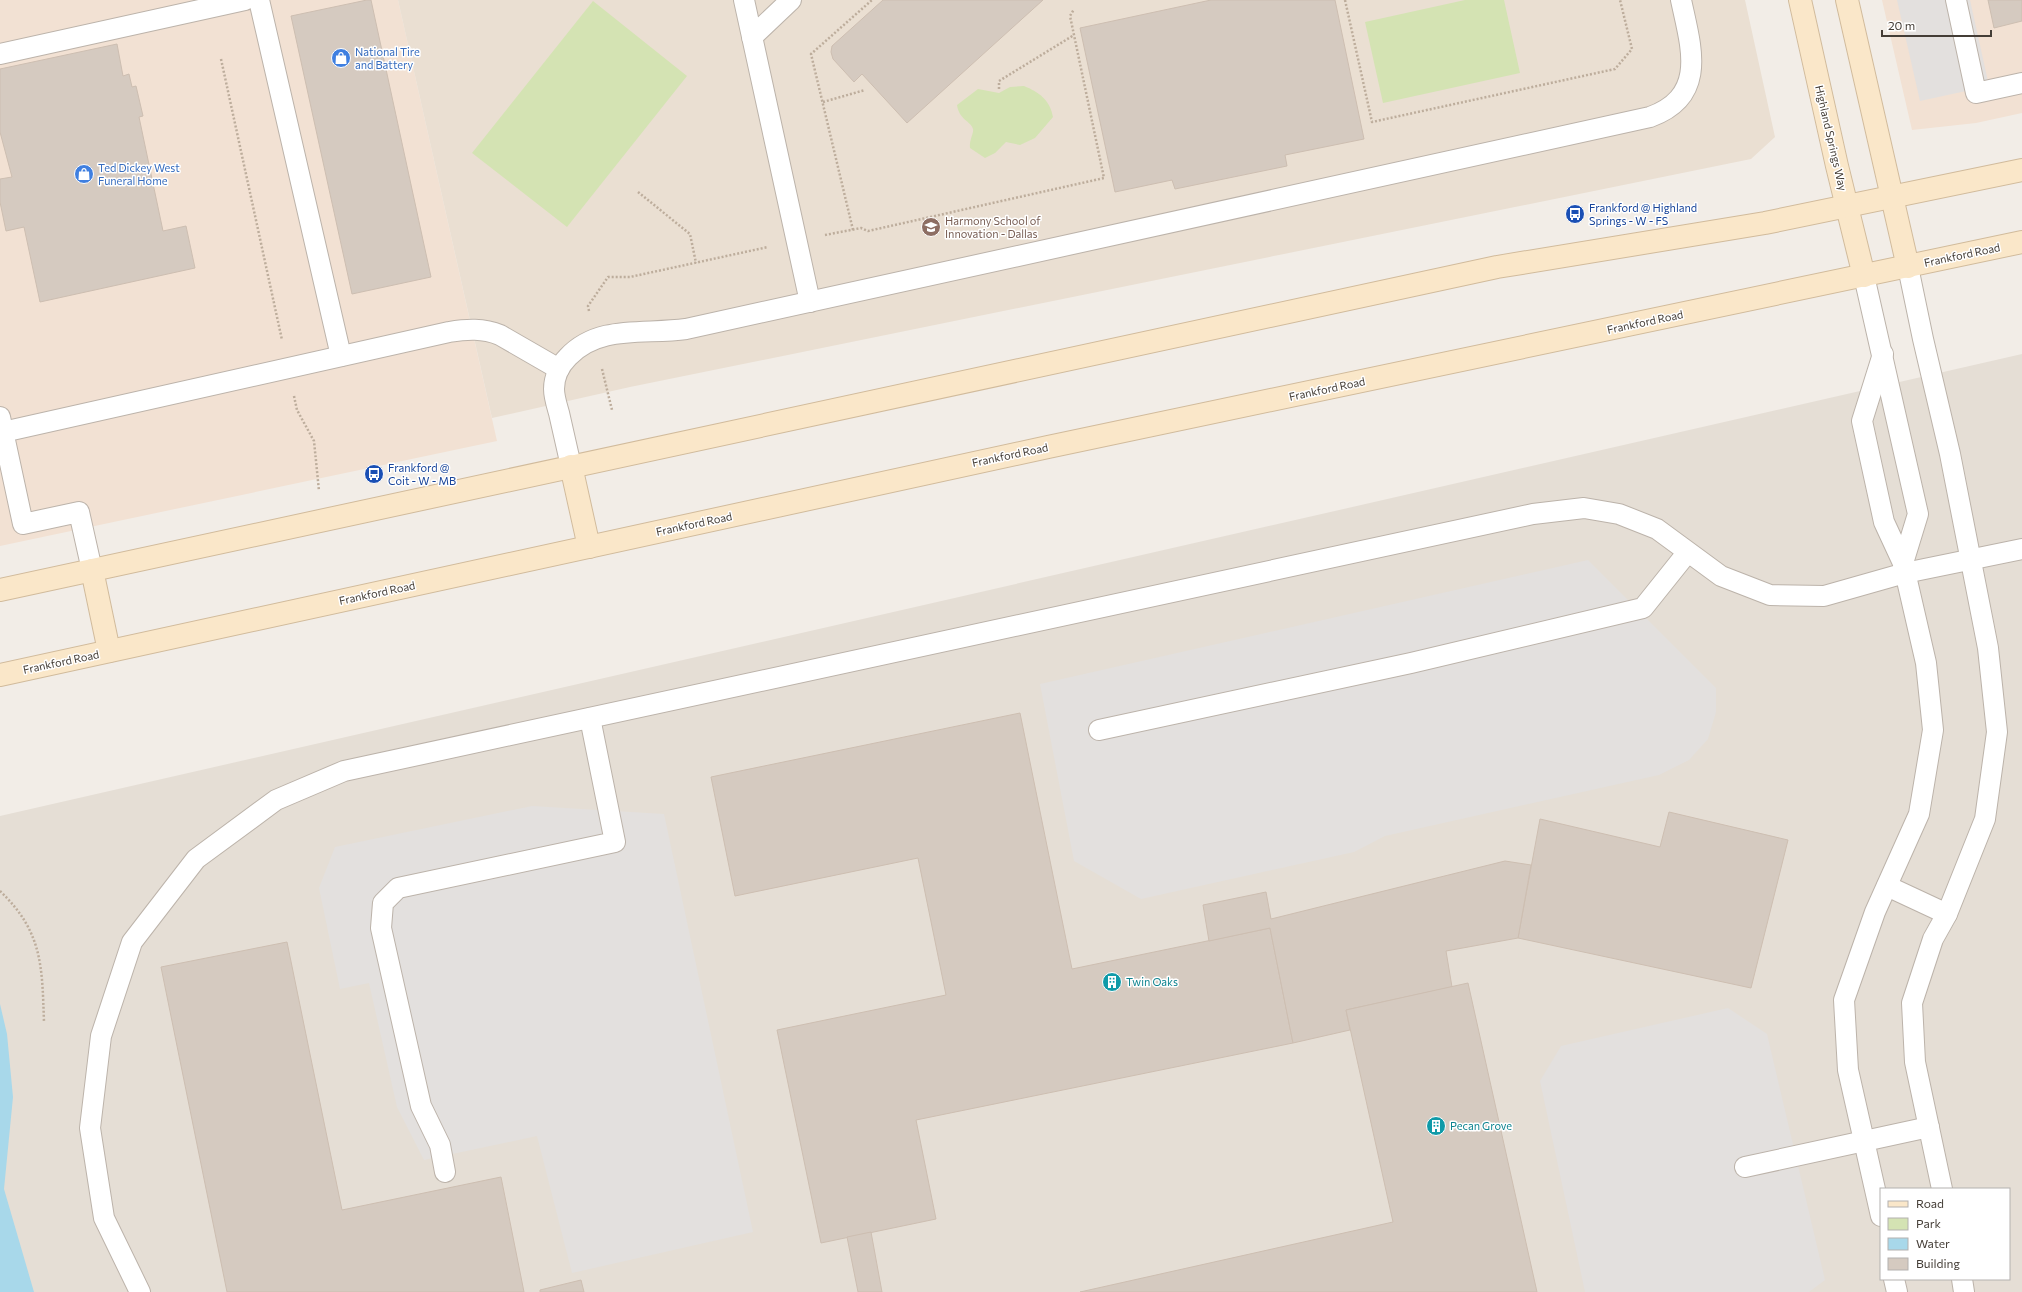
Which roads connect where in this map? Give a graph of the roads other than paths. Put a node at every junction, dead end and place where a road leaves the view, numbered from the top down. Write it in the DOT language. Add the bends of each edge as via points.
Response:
graph roads {
  1 [pos="245,0"];
  2 [pos="259,0"];
  3 [pos="744,0"];
  4 [pos="791,0"];
  5 [pos="1681,0"];
  6 [pos="1800,0"];
  7 [pos="1847,0"];
  8 [pos="1956,0"];
  9 [pos="752,37"];
  10 [pos="0,54"];
  11 [pos="2022,83"];
  12 [pos="2022,170"];
  13 [pos="1892,198"];
  14 [pos="1847,207"];
  15 [pos="2022,242"];
  16 [pos="1908,267"];
  17 [pos="1864,276"];
  18 [pos="810,302"];
  19 [pos="1883,354"];
  20 [pos="341,356"];
  21 [pos="559,369"];
  22 [pos="2,424"];
  23 [pos="571,466"];
  24 [pos="589,547"];
  25 [pos="2022,549"];
  26 [pos="1687,553"];
  27 [pos="1971,558"];
  28 [pos="1904,568"];
  29 [pos="92,570"];
  30 [pos="0,590"];
  31 [pos="110,651"];
  32 [pos="0,674"];
  33 [pos="590,718"];
  34 [pos="1099,730"];
  35 [pos="1887,886"];
  36 [pos="1947,914"];
  37 [pos="1929,1127"];
  38 [pos="1864,1141"];
  39 [pos="1745,1167"];
  40 [pos="445,1172"];
  41 [pos="1942,1188"];
  42 [pos="1880,1212"];
  43 [pos="1894,1280"];
  44 [pos="1962,1280"];
  45 [pos="140,1292"];
  46 [pos="1897,1292"];
  47 [pos="1964,1292"];
  1 -- 10 [label="lane"];
  2 -- 20 [label="lane"];
  3 -- 9 [label="lane"];
  4 -- 9 [label="lane"];
  5 -- 18 [label="lane" via="1689,42 1690,74 1683,95 1675,104 1664,112 1650,117"];
  6 -- 14 [label="main road, Highland Springs Way"];
  7 -- 13 [label="main road"];
  8 -- 11 [label="lane" via="1976,93"];
  9 -- 18 [label="lane"];
  12 -- 13 [label="main road"];
  13 -- 14 [label="main road"];
  13 -- 16 [label="main road"];
  14 -- 17 [label="main road, Highland Springs Way"];
  14 -- 23 [label="main road" via="1497,267"];
  15 -- 16 [label="main road, Frankford Road"];
  16 -- 17 [label="main road, Frankford Road"];
  16 -- 27 [label="lane"];
  17 -- 19 [label="lane"];
  17 -- 24 [label="main road, Frankford Road" via="1048,447"];
  18 -- 21 [label="lane" via="686,329 602,336 587,341 573,351"];
  19 -- 28 [label="lane" via="1918,514"];
  19 -- 28 [label="lane" via="1862,421 1884,522"];
  20 -- 21 [label="lane" via="470,329 500,335"];
  20 -- 22 [label="lane"];
  21 -- 23 [label="lane" via="554,390"];
  22 -- 29 [label="lane" via="23,524 79,512"];
  23 -- 24 [label="main road"];
  23 -- 29 [label="main road"];
  24 -- 31 [label="main road, Frankford Road"];
  25 -- 27 [label="lane"];
  26 -- 28 [label="lane" via="1721,576 1770,595 1824,596"];
  26 -- 33 [label="lane" via="1657,529 1620,514 1584,508 1533,514"];
  26 -- 34 [label="lane" via="1643,608 1411,663"];
  27 -- 28 [label="lane"];
  27 -- 36 [label="lane" via="1988,648 1996,732 1985,819"];
  28 -- 35 [label="lane" via="1926,664 1934,730 1919,814"];
  29 -- 30 [label="main road"];
  29 -- 31 [label="main road"];
  31 -- 32 [label="main road, Frankford Road"];
  33 -- 40 [label="lane" via="615,842 398,888 383,903 381,928 421,1106 440,1145"];
  33 -- 45 [label="lane" via="344,771 276,800 196,859 132,942 101,1036 90,1128 104,1218"];
  35 -- 36 [label="lane"];
  35 -- 38 [label="lane" via="1875,912 1844,1000 1848,1070"];
  36 -- 37 [label="lane" via="1934,939 1912,1003 1915,1062"];
  37 -- 38 [label="lane"];
  37 -- 41 [label="lane"];
  38 -- 39 [label="lane"];
  38 -- 42 [label="lane"];
  43 -- 46 [label="lane"];
  44 -- 47 [label="lane"];
}
